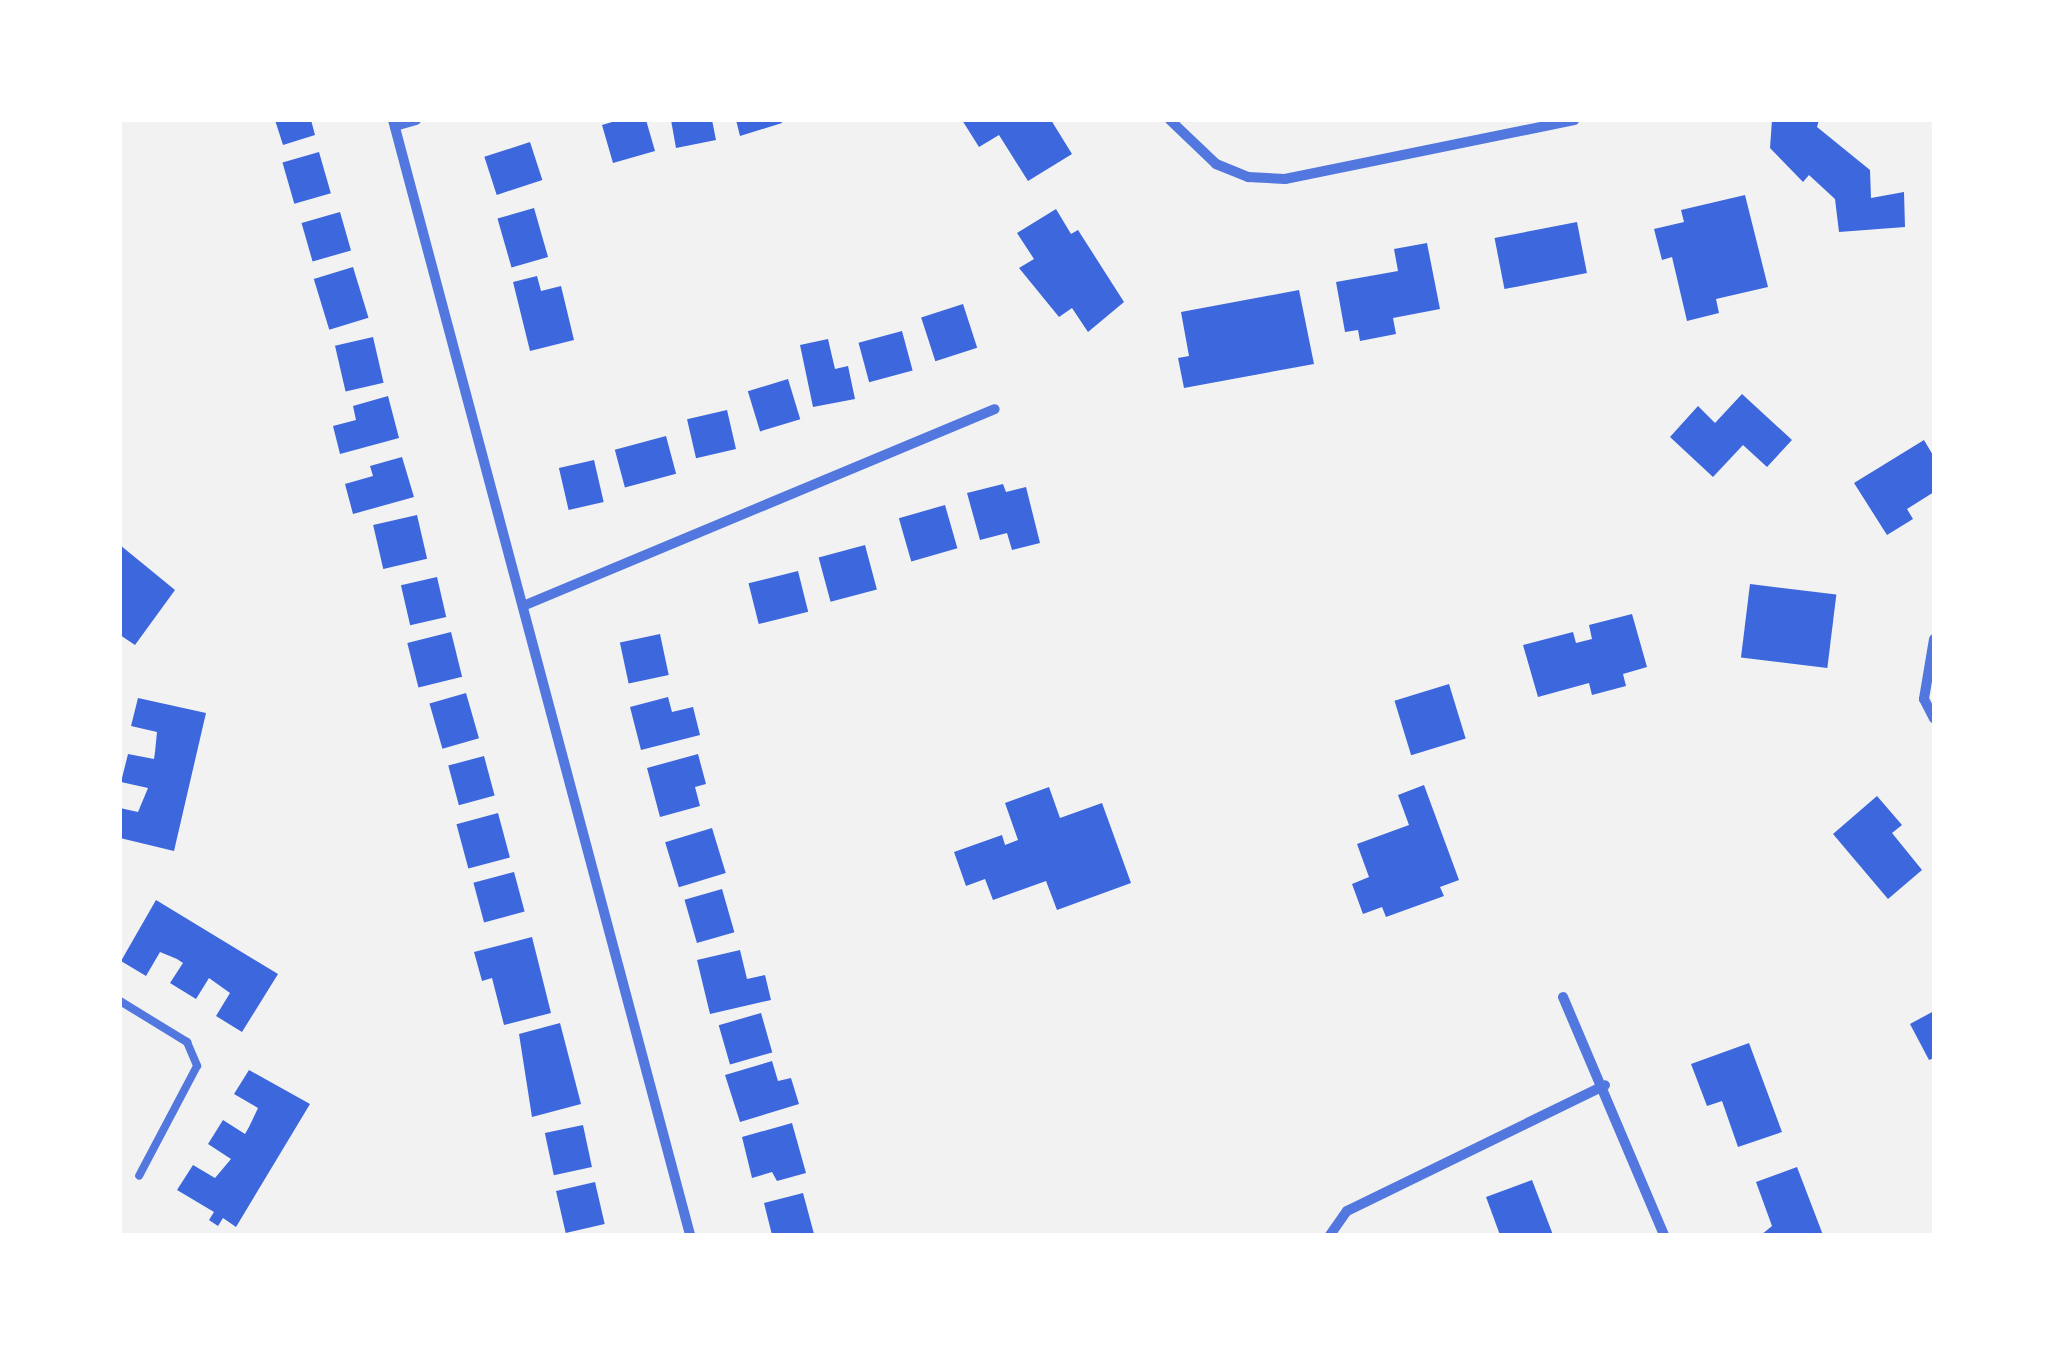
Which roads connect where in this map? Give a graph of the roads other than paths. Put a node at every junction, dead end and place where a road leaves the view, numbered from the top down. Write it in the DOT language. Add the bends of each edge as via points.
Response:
graph roads {
  1 [pos="416,120"];
  2 [pos="1170,120"];
  3 [pos="1574,120"];
  4 [pos="394,123"];
  5 [pos="995,409"];
  6 [pos="522,606"];
  7 [pos="1934,639"];
  8 [pos="1934,719"];
  9 [pos="1563,997"];
  10 [pos="120,1000"];
  11 [pos="1606,1085"];
  12 [pos="139,1176"];
  13 [pos="690,1235"];
  14 [pos="1330,1235"];
  15 [pos="1664,1235"];
  1 -- 4 [label="street"];
  2 -- 3 [label="street" via="1216,164 1248,177 1285,180"];
  4 -- 6 [label="street"];
  5 -- 6 [label="street"];
  6 -- 13 [label="street"];
  7 -- 8 [label="street" via="1924,699"];
  9 -- 11 [label="street"];
  10 -- 12 [label="lane" via="187,1042 197,1066"];
  11 -- 14 [label="street" via="1347,1211"];
  11 -- 15 [label="street"];
}
